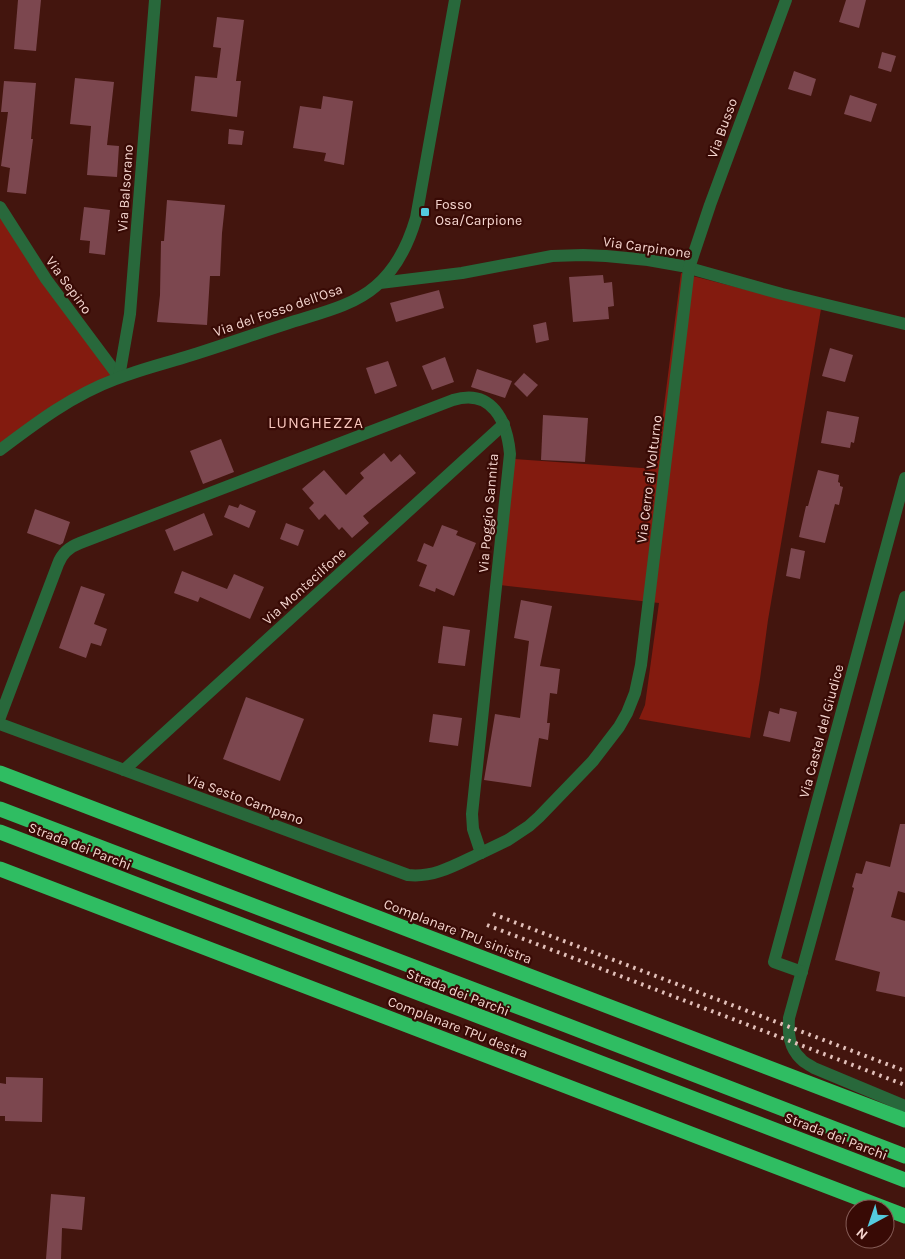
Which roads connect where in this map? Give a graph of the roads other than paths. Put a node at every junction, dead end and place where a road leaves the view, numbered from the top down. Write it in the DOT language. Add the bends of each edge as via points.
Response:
graph roads {
  1 [pos="155,0"];
  2 [pos="455,0"];
  3 [pos="786,0"];
  4 [pos="0,207"];
  5 [pos="689,268"];
  6 [pos="380,283"];
  7 [pos="905,324"];
  8 [pos="119,377"];
  9 [pos="504,424"];
  10 [pos="0,450"];
  11 [pos="905,478"];
  12 [pos="905,598"];
  13 [pos="0,717"];
  14 [pos="0,724"];
  15 [pos="124,770"];
  16 [pos="0,773"];
  17 [pos="0,809"];
  18 [pos="0,832"];
  19 [pos="481,853"];
  20 [pos="0,869"];
  21 [pos="802,972"];
  22 [pos="905,1106"];
  23 [pos="905,1120"];
  24 [pos="905,1156"];
  25 [pos="905,1180"];
  26 [pos="905,1216"];
  1 -- 8 [label="street, Via Balsorano" via="131,299"];
  2 -- 6 [label="street, Via del Fosso dell'Osa" via="416,218 404,250"];
  3 -- 5 [label="street, Via Busso"];
  4 -- 8 [label="street, Via Sepino" via="29,254"];
  5 -- 6 [label="street, Via Carpinone" via="638,259 562,255 462,273"];
  5 -- 7 [label="street, Via Carpinone"];
  5 -- 19 [label="street, Via Cerro al Volturno" via="635,693 619,727 588,767 529,826"];
  6 -- 8 [label="street, Via del Fosso dell'Osa" via="356,299 328,310"];
  8 -- 10 [label="street, Via del Fosso dell'Osa" via="63,404"];
  9 -- 13 [label="street, Via Poggio Sannita" via="487,403 471,398 458,399 68,548 58,564"];
  9 -- 15 [label="street, Via Montecilfone"];
  9 -- 19 [label="street, Via Poggio Sannita" via="509,446 509,470 472,817"];
  11 -- 21 [label="street, Via Castel del Giudice" via="774,962"];
  12 -- 21 [label="street"];
  14 -- 15 [label="street, Via Sesto Campano"];
  15 -- 19 [label="street, Via Sesto Campano" via="408,875 437,873"];
  16 -- 23 [label="highway, Complanare TPU sinistra"];
  17 -- 24 [label="highway, Strada dei Parchi"];
  18 -- 25 [label="highway, Strada dei Parchi"];
  20 -- 26 [label="highway, Complanare TPU destra"];
  21 -- 22 [label="street" via="788,1032 800,1059"];
}
